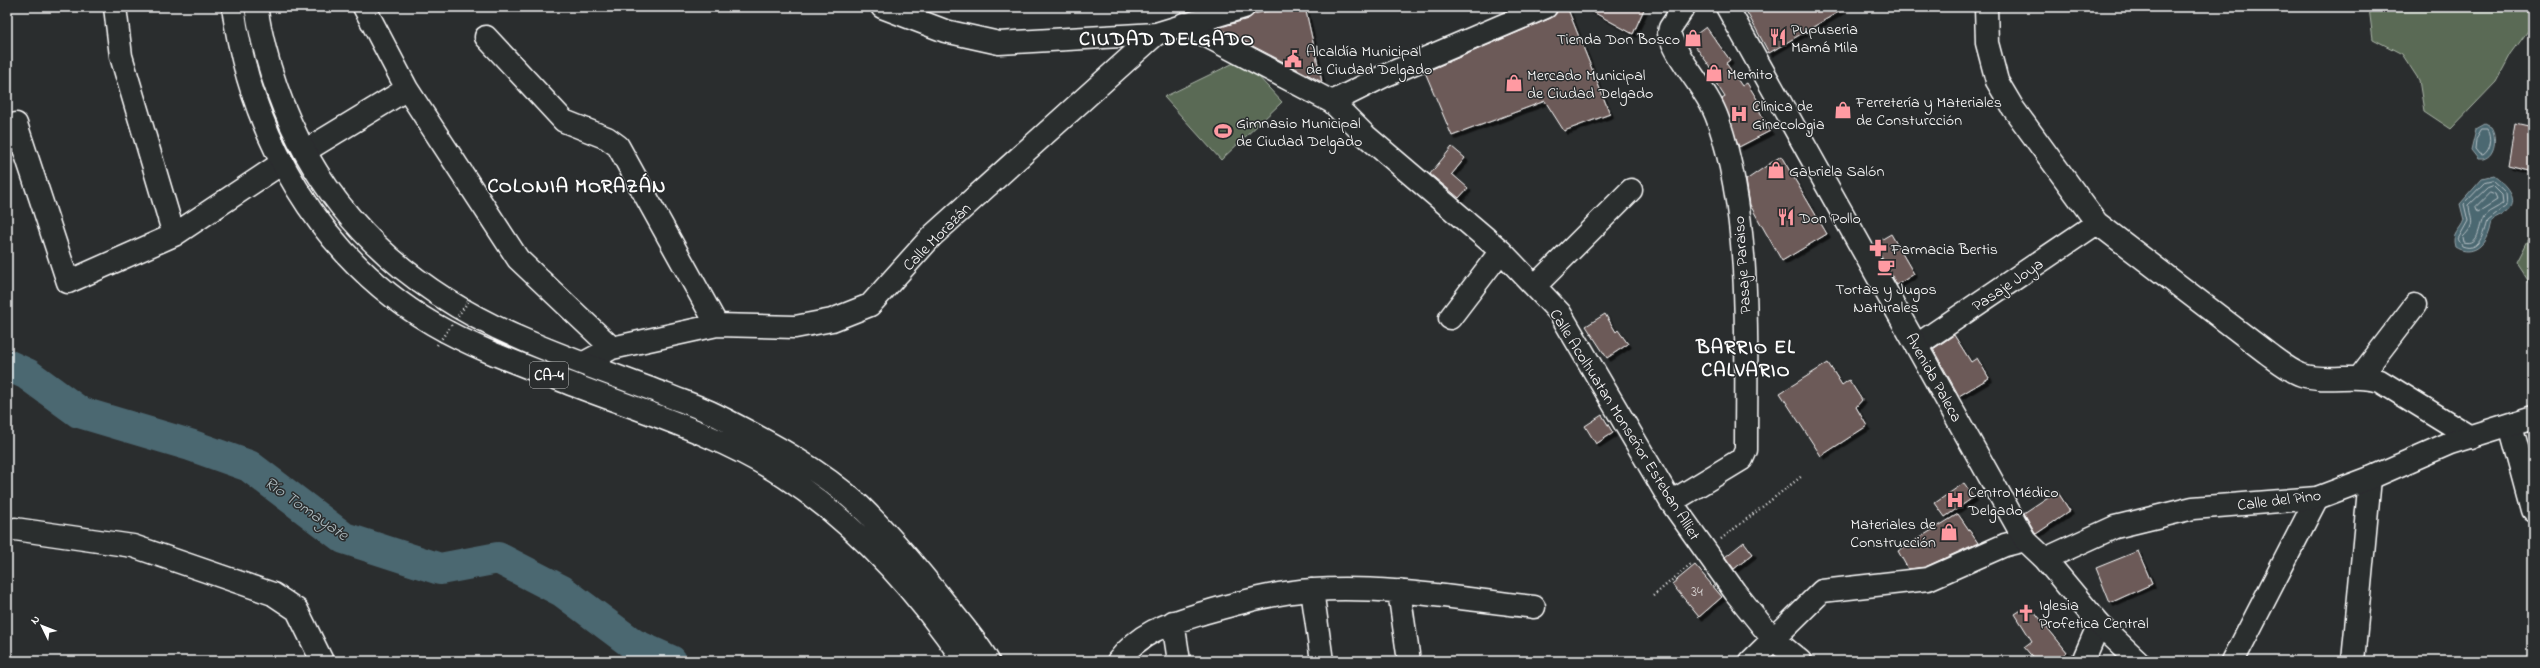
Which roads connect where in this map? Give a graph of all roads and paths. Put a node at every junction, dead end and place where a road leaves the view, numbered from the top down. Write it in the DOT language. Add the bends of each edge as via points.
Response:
graph roads {
  1 [pos="115,7"];
  2 [pos="233,7"];
  3 [pos="256,7"];
  4 [pos="364,7"];
  5 [pos="882,7"];
  6 [pos="1546,7"];
  7 [pos="1684,7"];
  8 [pos="1728,7"];
  9 [pos="1986,7"];
  10 [pos="1237,8"];
  11 [pos="1184,24"];
  12 [pos="1156,34"];
  13 [pos="486,37"];
  14 [pos="407,88"];
  15 [pos="1332,102"];
  16 [pos="16,124"];
  17 [pos="305,152"];
  18 [pos="282,163"];
  19 [pos="1631,190"];
  20 [pos="2097,223"];
  21 [pos="174,235"];
  22 [pos="1501,251"];
  23 [pos="1535,286"];
  24 [pos="470,299"];
  25 [pos="2415,305"];
  26 [pos="1450,318"];
  27 [pos="717,325"];
  28 [pos="437,345"];
  29 [pos="1917,345"];
  30 [pos="612,348"];
  31 [pos="584,363"];
  32 [pos="2359,378"];
  33 [pos="2533,417"];
  34 [pos="2510,425"];
  35 [pos="2471,437"];
  36 [pos="1802,476"];
  37 [pos="2370,478"];
  38 [pos="2317,498"];
  39 [pos="1671,502"];
  40 [pos="2533,510"];
  41 [pos="15,529"];
  42 [pos="2025,540"];
  43 [pos="1706,551"];
  44 [pos="2045,559"];
  45 [pos="1312,590"];
  46 [pos="1399,591"];
  47 [pos="1654,596"];
  48 [pos="1534,607"];
  49 [pos="1173,622"];
  50 [pos="2099,624"];
  51 [pos="1772,638"];
  52 [pos="322,661"];
  53 [pos="964,661"];
  54 [pos="988,661"];
  55 [pos="1118,661"];
  56 [pos="1179,661"];
  57 [pos="1322,661"];
  58 [pos="1409,661"];
  59 [pos="1751,661"];
  60 [pos="1800,661"];
  61 [pos="2083,661"];
  62 [pos="2138,661"];
  63 [pos="2233,661"];
  64 [pos="2353,661"];
  1 -- 21 [label="street" via="121,56"];
  2 -- 18 [label="street, CA-4" via="253,100"];
  3 -- 17 [label="street, CA-4" via="277,94"];
  4 -- 14 [label="street"];
  5 -- 12 [label="street" via="946,31 999,43"];
  6 -- 15 [label="street" via="1384,76"];
  7 -- 39 [label="street, Pasaje Paraiso" via="1669,33 1714,111 1728,152 1734,188 1745,301 1746,450 1742,459"];
  8 -- 29 [label="street, Avenida Paleca"];
  9 -- 20 [label="street" via="1990,58 2000,86 2013,108"];
  10 -- 11 [label="street, Calle Morazán"];
  11 -- 12 [label="street, Calle Morazán"];
  11 -- 15 [label="street, Calle Acolhuatan Monseñor Esteban Alliet"];
  12 -- 27 [label="street, Calle Morazán" via="932,236 870,306 832,320 795,327"];
  13 -- 27 [label="street" via="564,121 607,138 618,146"];
  14 -- 17 [label="street"];
  14 -- 30 [label="street" via="518,259"];
  15 -- 22 [label="street, Calle Acolhuatan Monseñor Esteban Alliet" via="1366,136"];
  16 -- 21 [label="street" via="68,282"];
  17 -- 31 [label="street, CA-4" via="314,169 358,227 397,266 424,287 477,320"];
  18 -- 21 [label="street"];
  18 -- 53 [label="street, CA-4" via="321,227 337,245 394,297 431,323 454,336 719,441 783,476 808,493 880,555 924,604"];
  19 -- 23 [label="street"];
  20 -- 29 [label="street, Pasaje Joya"];
  20 -- 32 [label="street" via="2267,353 2296,372 2315,377"];
  22 -- 23 [label="street, Calle Acolhuatan Monseñor Esteban Alliet"];
  22 -- 26 [label="street"];
  23 -- 39 [label="street, Calle Acolhuatan Monseñor Esteban Alliet" via="1560,313"];
  24 -- 28 [label="path, bridge"];
  25 -- 32 [label="street"];
  27 -- 30 [label="street, Calle Morazán"];
  29 -- 42 [label="street, Avenida Paleca"];
  30 -- 31 [label="street, Calle Morazán"];
  31 -- 54 [label="street, CA-4" via="713,413 780,450 839,490 858,505 911,560"];
  32 -- 35 [label="street" via="2380,381"];
  33 -- 34 [label="street, Calle del Pino"];
  34 -- 35 [label="street, Calle del Pino"];
  34 -- 40 [label="street"];
  35 -- 37 [label="street, Calle del Pino" via="2450,443"];
  36 -- 43 [label="path"];
  37 -- 38 [label="street, Calle del Pino"];
  37 -- 64 [label="street"];
  38 -- 44 [label="street, Calle del Pino" via="2193,508 2115,527"];
  38 -- 63 [label="street"];
  39 -- 43 [label="street, Calle Acolhuatan Monseñor Esteban Alliet"];
  41 -- 52 [label="street" via="134,546 273,594 297,610"];
  42 -- 44 [label="street, Avenida Paleca"];
  42 -- 51 [label="street" via="2005,545 1928,579 1822,592"];
  43 -- 47 [label="path"];
  43 -- 51 [label="street, Calle Acolhuatan Monseñor Esteban Alliet"];
  44 -- 50 [label="street, Avenida Paleca"];
  45 -- 46 [label="street"];
  45 -- 49 [label="street" via="1239,603"];
  45 -- 57 [label="street"];
  46 -- 48 [label="street"];
  46 -- 58 [label="street"];
  49 -- 55 [label="street" via="1146,633"];
  49 -- 56 [label="street"];
  50 -- 61 [label="street"];
  50 -- 62 [label="street, Avenida Paleca"];
  51 -- 59 [label="street"];
  51 -- 60 [label="street, Calle Acolhuatan Monseñor Esteban Alliet"];
}
